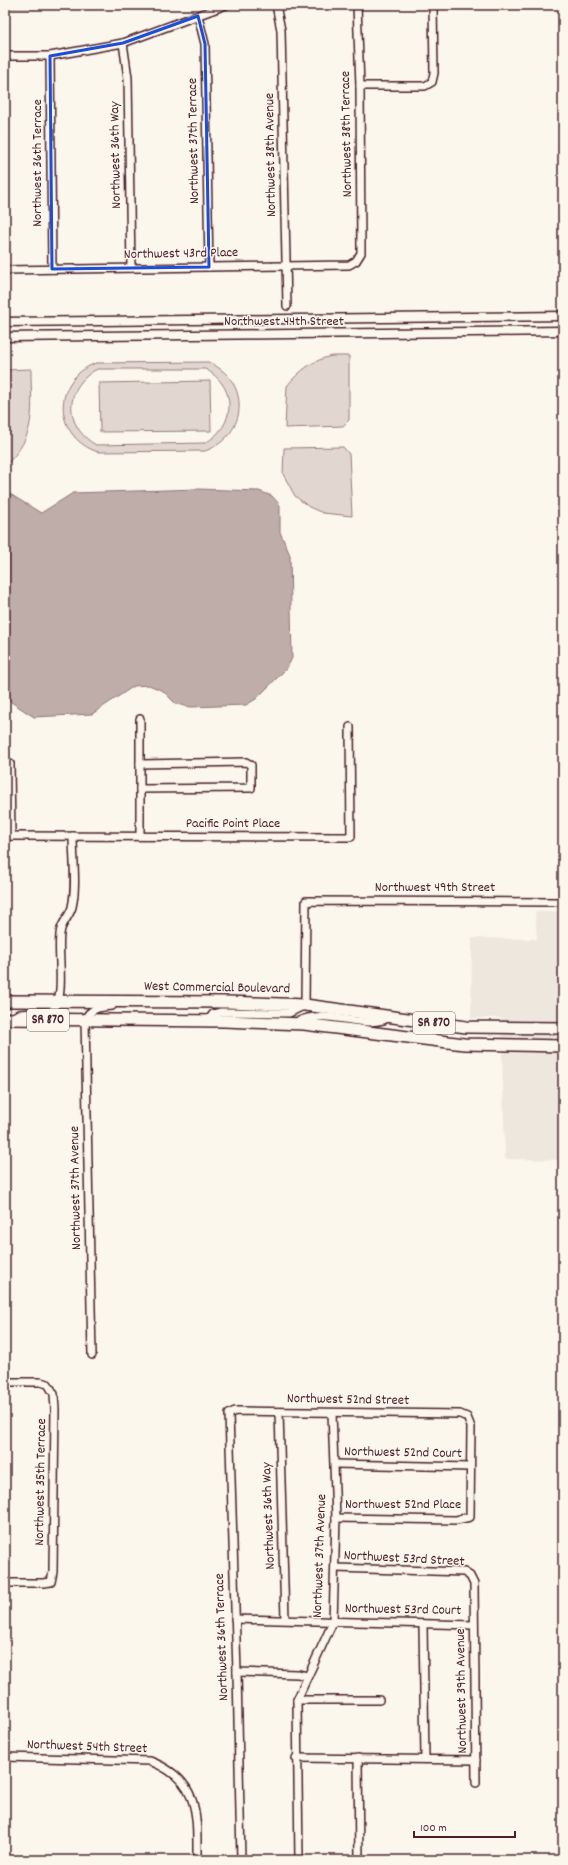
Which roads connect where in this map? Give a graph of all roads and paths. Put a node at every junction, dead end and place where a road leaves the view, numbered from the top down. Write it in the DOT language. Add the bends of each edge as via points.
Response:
graph roads {
  1 [pos="226,5"];
  2 [pos="276,5"];
  3 [pos="357,5"];
  4 [pos="433,5"];
  5 [pos="198,16"];
  6 [pos="123,43"];
  7 [pos="5,56"];
  8 [pos="50,56"];
  9 [pos="360,86"];
  10 [pos="356,261"];
  11 [pos="286,266"];
  12 [pos="209,267"];
  13 [pos="131,268"];
  14 [pos="52,269"];
  15 [pos="5,270"];
  16 [pos="287,306"];
  17 [pos="563,316"];
  18 [pos="5,322"];
  19 [pos="563,331"];
  20 [pos="5,337"];
  21 [pos="140,719"];
  22 [pos="350,727"];
  23 [pos="5,762"];
  24 [pos="140,764"];
  25 [pos="8,788"];
  26 [pos="140,789"];
  27 [pos="8,836"];
  28 [pos="73,836"];
  29 [pos="140,836"];
  30 [pos="563,902"];
  31 [pos="5,1001"];
  32 [pos="58,1001"];
  33 [pos="128,1002"];
  34 [pos="305,1005"];
  35 [pos="385,1016"];
  36 [pos="7,1020"];
  37 [pos="85,1020"];
  38 [pos="208,1021"];
  39 [pos="295,1024"];
  40 [pos="563,1028"];
  41 [pos="563,1046"];
  42 [pos="92,1355"];
  43 [pos="5,1382"];
  44 [pos="279,1412"];
  45 [pos="332,1413"];
  46 [pos="229,1414"];
  47 [pos="335,1464"];
  48 [pos="470,1468"];
  49 [pos="336,1518"];
  50 [pos="335,1568"];
  51 [pos="470,1576"];
  52 [pos="5,1583"];
  53 [pos="235,1619"];
  54 [pos="285,1619"];
  55 [pos="333,1622"];
  56 [pos="423,1624"];
  57 [pos="474,1625"];
  58 [pos="237,1672"];
  59 [pos="307,1676"];
  60 [pos="297,1700"];
  61 [pos="378,1700"];
  62 [pos="5,1757"];
  63 [pos="296,1758"];
  64 [pos="358,1758"];
  65 [pos="425,1759"];
  66 [pos="476,1760"];
  67 [pos="476,1783"];
  68 [pos="197,1860"];
  69 [pos="241,1860"];
  70 [pos="299,1860"];
  71 [pos="359,1860"];
  1 -- 5 [label="street"];
  2 -- 11 [label="street, Northwest 38th Avenue" via="281,30"];
  3 -- 9 [label="street, Northwest 38th Terrace"];
  4 -- 9 [label="street" via="432,82 425,86"];
  5 -- 6 [label="street"];
  5 -- 12 [label="street, Northwest 37th Terrace" via="205,44"];
  6 -- 8 [label="street"];
  6 -- 13 [label="street, Northwest 36th Way" via="128,78"];
  7 -- 8 [label="street"];
  8 -- 14 [label="street, Northwest 36th Terrace"];
  9 -- 10 [label="street, Northwest 38th Terrace" via="361,253"];
  10 -- 11 [label="street, Northwest 43rd Place" via="349,265"];
  11 -- 12 [label="street, Northwest 43rd Place"];
  11 -- 16 [label="street, Northwest 38th Avenue"];
  12 -- 13 [label="street, Northwest 43rd Place"];
  13 -- 14 [label="street, Northwest 43rd Place"];
  14 -- 15 [label="street, Northwest 43rd Place"];
  17 -- 18 [label="street, Northwest 44th Street"];
  19 -- 20 [label="street, Northwest 44th Street"];
  21 -- 24 [label="street"];
  22 -- 29 [label="street, Pacific Point Place" via="351,837"];
  23 -- 25 [label="street" via="10,764"];
  24 -- 26 [label="street"];
  24 -- 26 [label="street" via="246,762 251,765 251,788"];
  25 -- 27 [label="street"];
  26 -- 29 [label="street"];
  27 -- 28 [label="street, Pacific Point Place"];
  28 -- 29 [label="street, Pacific Point Place"];
  28 -- 32 [label="street" via="72,908 60,930"];
  30 -- 34 [label="street, Northwest 49th Street" via="306,901"];
  31 -- 32 [label="highway, West Commercial Boulevard / SR 870"];
  32 -- 33 [label="highway, West Commercial Boulevard / SR 870"];
  32 -- 36 [label="street, West Commercial Boulevard" via="54,1010 50,1012 19,1014"];
  33 -- 34 [label="highway, West Commercial Boulevard / SR 870"];
  33 -- 37 [label="street, West Commercial Boulevard" via="95,1009"];
  34 -- 35 [label="highway, West Commercial Boulevard / SR 870"];
  34 -- 38 [label="street, West Commercial Boulevard" via="290,1013 221,1012 213,1014"];
  35 -- 39 [label="street, West Commercial Boulevard" via="384,1020 379,1022 312,1016"];
  35 -- 40 [label="highway, West Commercial Boulevard / SR 870" via="466,1027"];
  36 -- 37 [label="highway, West Commercial Boulevard / SR 870"];
  37 -- 38 [label="highway, West Commercial Boulevard / SR 870"];
  37 -- 42 [label="street, Northwest 37th Avenue"];
  38 -- 39 [label="highway, West Commercial Boulevard / SR 870"];
  39 -- 41 [label="highway, West Commercial Boulevard / SR 870" via="464,1044"];
  43 -- 52 [label="street, Northwest 35th Terrace" via="48,1384 54,1394 55,1409 51,1582"];
  44 -- 45 [label="street, Northwest 52nd Street"];
  44 -- 46 [label="street, Northwest 52nd Street" via="235,1411"];
  44 -- 54 [label="street, Northwest 36th Way"];
  45 -- 47 [label="street, Northwest 37th Avenue"];
  45 -- 48 [label="street, Northwest 52nd Street" via="460,1414 467,1417 471,1427"];
  46 -- 53 [label="street, Northwest 36th Terrace"];
  47 -- 48 [label="street, Northwest 52nd Court"];
  47 -- 49 [label="street, Northwest 37th Avenue"];
  48 -- 49 [label="street, Northwest 52nd Place" via="470,1517 456,1520"];
  49 -- 50 [label="street, Northwest 37th Avenue"];
  50 -- 51 [label="street, Northwest 53rd Street" via="464,1572"];
  50 -- 55 [label="street, Northwest 37th Avenue"];
  51 -- 57 [label="street, Northwest 39th Avenue" via="474,1584"];
  53 -- 54 [label="street, Northwest 53rd Court"];
  53 -- 58 [label="street, Northwest 36th Terrace"];
  54 -- 55 [label="street, Northwest 53rd Court"];
  55 -- 56 [label="street, Northwest 53rd Court"];
  55 -- 59 [label="street, Northwest 37th Avenue"];
  56 -- 57 [label="street, Northwest 53rd Court"];
  56 -- 65 [label="street"];
  57 -- 66 [label="street, Northwest 39th Avenue"];
  58 -- 59 [label="street"];
  58 -- 69 [label="street, Northwest 36th Terrace"];
  59 -- 60 [label="street, Northwest 37th Avenue"];
  60 -- 61 [label="street"];
  60 -- 63 [label="street, Northwest 37th Avenue"];
  62 -- 68 [label="street, Northwest 54th Street" via="150,1761 166,1767 184,1783 191,1795 197,1818"];
  63 -- 64 [label="street"];
  63 -- 70 [label="street, Northwest 37th Avenue"];
  64 -- 65 [label="street"];
  64 -- 71 [label="street"];
  65 -- 66 [label="street"];
  66 -- 67 [label="street, Northwest 39th Avenue"];
}
